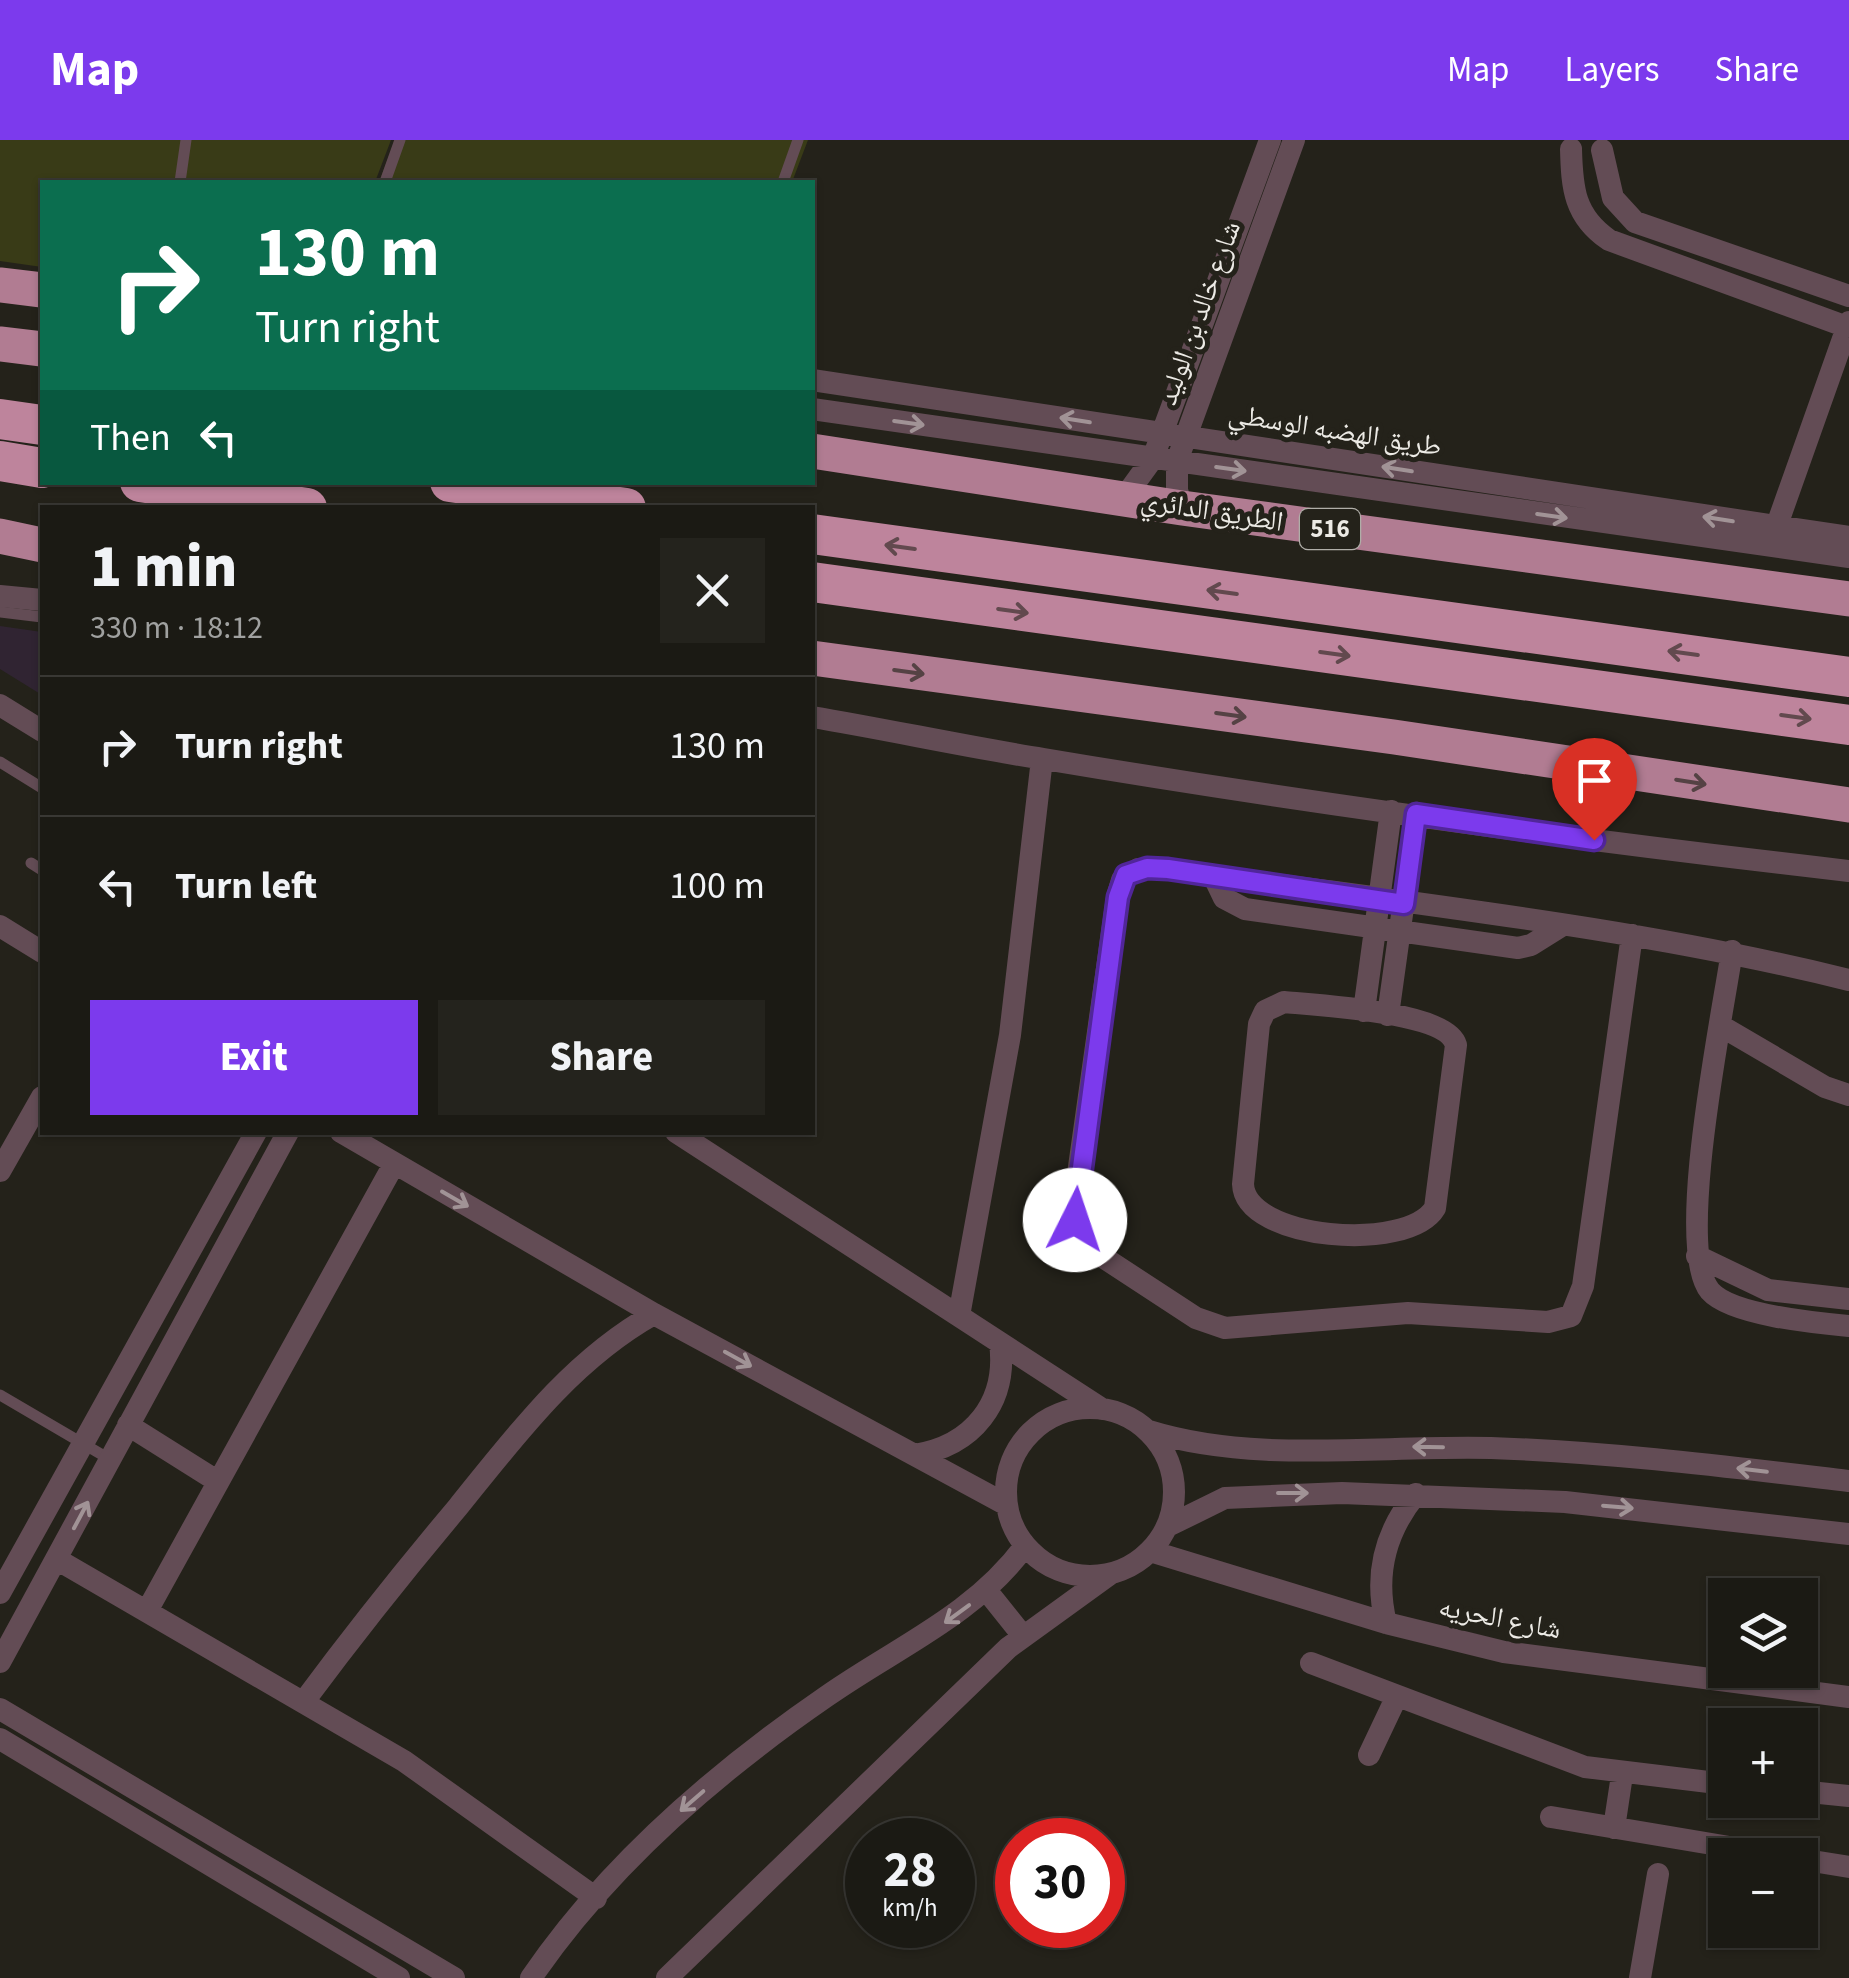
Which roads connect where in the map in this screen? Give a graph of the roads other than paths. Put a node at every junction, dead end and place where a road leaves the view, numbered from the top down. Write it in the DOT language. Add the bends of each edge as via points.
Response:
graph roads {
  1 [pos="186,140"];
  2 [pos="400,140"];
  3 [pos="798,140"];
  4 [pos="1270,140"];
  5 [pos="1294,140"];
  6 [pos="1565,144"];
  7 [pos="1610,145"];
  8 [pos="180,180"];
  9 [pos="385,180"];
  10 [pos="783,180"];
  11 [pos="0,284"];
  12 [pos="40,290"];
  13 [pos="1849,296"];
  14 [pos="1848,325"];
  15 [pos="0,344"];
  16 [pos="40,348"];
  17 [pos="815,380"];
  18 [pos="0,396"];
  19 [pos="40,396"];
  20 [pos="815,409"];
  21 [pos="0,419"];
  22 [pos="40,425"];
  23 [pos="1174,435"];
  24 [pos="815,452"];
  25 [pos="1153,458"];
  26 [pos="0,462"];
  27 [pos="1177,462"];
  28 [pos="40,468"];
  29 [pos="159,485"];
  30 [pos="470,485"];
  31 [pos="1124,498"];
  32 [pos="288,505"];
  33 [pos="606,505"];
  34 [pos="1182,508"];
  35 [pos="815,534"];
  36 [pos="0,536"];
  37 [pos="1772,537"];
  38 [pos="1849,537"];
  39 [pos="40,545"];
  40 [pos="1849,557"];
  41 [pos="815,582"];
  42 [pos="0,596"];
  43 [pos="1849,599"];
  44 [pos="40,600"];
  45 [pos="0,612"];
  46 [pos="40,617"];
  47 [pos="815,658"];
  48 [pos="1849,677"];
  49 [pos="0,705"];
  50 [pos="815,718"];
  51 [pos="1849,725"];
  52 [pos="40,730"];
  53 [pos="1042,759"];
  54 [pos="0,762"];
  55 [pos="40,787"];
  56 [pos="1849,805"];
  57 [pos="1391,811"];
  58 [pos="1416,814"];
  59 [pos="1849,871"];
  60 [pos="1213,875"];
  61 [pos="1380,900"];
  62 [pos="1404,904"];
  63 [pos="1563,925"];
  64 [pos="0,926"];
  65 [pos="1376,930"];
  66 [pos="1400,934"];
  67 [pos="1632,935"];
  68 [pos="40,951"];
  69 [pos="1732,951"];
  70 [pos="1849,980"];
  71 [pos="1364,1011"];
  72 [pos="1388,1015"];
  73 [pos="1721,1026"];
  74 [pos="1849,1095"];
  75 [pos="40,1101"];
  76 [pos="254,1135"];
  77 [pos="286,1135"];
  78 [pos="346,1135"];
  79 [pos="681,1135"];
  80 [pos="394,1164"];
  81 [pos="0,1172"];
  82 [pos="1697,1256"];
  83 [pos="1838,1299"];
  84 [pos="654,1314"];
  85 [pos="960,1316"];
  86 [pos="1824,1324"];
  87 [pos="1849,1326"];
  88 [pos="1000,1343"];
  89 [pos="0,1395"];
  90 [pos="1102,1409"];
  91 [pos="128,1426"];
  92 [pos="1149,1432"];
  93 [pos="83,1444"];
  94 [pos="1241,1449"];
  95 [pos="914,1455"];
  96 [pos="111,1460"];
  97 [pos="217,1481"];
  98 [pos="1849,1481"];
  99 [pos="1246,1494"];
  100 [pos="1416,1494"];
  101 [pos="1007,1505"];
  102 [pos="1168,1526"];
  103 [pos="1849,1534"];
  104 [pos="1025,1546"];
  105 [pos="1150,1551"];
  106 [pos="58,1560"];
  107 [pos="1110,1574"];
  108 [pos="987,1591"];
  109 [pos="0,1592"];
  110 [pos="147,1611"];
  111 [pos="1386,1623"];
  112 [pos="1023,1636"];
  113 [pos="0,1662"];
  114 [pos="1311,1663"];
  115 [pos="1849,1697"];
  116 [pos="1396,1698"];
  117 [pos="305,1700"];
  118 [pos="0,1709"];
  119 [pos="0,1739"];
  120 [pos="1369,1755"];
  121 [pos="1622,1775"];
  122 [pos="1708,1783"];
  123 [pos="1818,1793"];
  124 [pos="1849,1796"];
  125 [pos="1550,1817"];
  126 [pos="1614,1828"];
  127 [pos="1708,1844"];
  128 [pos="1818,1862"];
  129 [pos="1849,1867"];
  130 [pos="1658,1874"];
  131 [pos="596,1898"];
  132 [pos="398,1978"];
  133 [pos="454,1978"];
  134 [pos="531,1978"];
  135 [pos="667,1978"];
  136 [pos="1640,1978"];
  1 -- 8 [label="lane"];
  2 -- 9 [label="lane"];
  3 -- 10 [label="lane"];
  4 -- 23 [label="street, شارع خالد بن الوليد"];
  5 -- 23 [label="street, شارع خالد بن الوليد"];
  6 -- 7 [label="street"];
  6 -- 14 [label="street" via="1576,201 1609,240"];
  7 -- 13 [label="street" via="1613,198 1634,222"];
  11 -- 12 [label="highway"];
  14 -- 37 [label="street"];
  15 -- 16 [label="highway"];
  23 -- 17 [label="street, طريق الهضبه الوسطي, one-way"];
  18 -- 19 [label="highway"];
  20 -- 25 [label="street, طريق الهضبه الوسطي, one-way"];
  21 -- 22 [label="highway"];
  23 -- 25 [label="street, شارع خالد بن الوليد"];
  23 -- 27 [label="street, شارع خالد بن الوليد"];
  37 -- 23 [label="street, طريق الهضبه الوسطي, one-way"];
  24 -- 31 [label="highway, الطريق الدائري / 516"];
  25 -- 27 [label="street, طريق الهضبه الوسطي"];
  25 -- 31 [label="street, شارع خالد بن الوليد"];
  26 -- 28 [label="highway"];
  27 -- 34 [label="street, شارع خالد بن الوليد"];
  27 -- 37 [label="street, طريق الهضبه الوسطي, one-way"];
  29 -- 32 [label="highway"];
  30 -- 33 [label="highway"];
  31 -- 34 [label="highway, الطريق الدائري / 516"];
  34 -- 43 [label="highway, الطريق الدائري / 516"];
  48 -- 35 [label="highway, one-way"];
  36 -- 39 [label="highway"];
  37 -- 38 [label="street, طريق الهضبه الوسطي"];
  37 -- 40 [label="street, طريق الهضبه الوسطي"];
  41 -- 51 [label="highway, one-way"];
  42 -- 44 [label="street"];
  45 -- 46 [label="lane"];
  47 -- 56 [label="highway, one-way"];
  49 -- 52 [label="street"];
  50 -- 53 [label="street"];
  53 -- 57 [label="street"];
  53 -- 85 [label="street" via="1010,1035"];
  54 -- 55 [label="lane"];
  57 -- 58 [label="street"];
  57 -- 61 [label="street"];
  58 -- 59 [label="street"];
  58 -- 62 [label="street"];
  60 -- 61 [label="street"];
  60 -- 65 [label="street" via="1224,898 1245,910"];
  60 -- 67 [label="street" via="1147,868 1122,880 1074,1211 1090,1248 1196,1318 1225,1328 1408,1313 1548,1322 1571,1316 1584,1286"];
  61 -- 62 [label="street"];
  61 -- 65 [label="street"];
  62 -- 63 [label="street"];
  62 -- 66 [label="street"];
  63 -- 66 [label="street" via="1518,948"];
  63 -- 67 [label="street"];
  64 -- 68 [label="street"];
  65 -- 66 [label="street"];
  65 -- 71 [label="street"];
  66 -- 72 [label="street"];
  67 -- 69 [label="street"];
  69 -- 70 [label="street"];
  69 -- 73 [label="street"];
  71 -- 72 [label="street"];
  71 -- 72 [label="street" via="1284,1002 1261,1017 1243,1184 1247,1202 1260,1214 1309,1230 1360,1235 1411,1229 1431,1215 1455,1039 1443,1028"];
  73 -- 74 [label="street" via="1825,1088"];
  73 -- 82 [label="street" via="1694,1222"];
  75 -- 81 [label="street"];
  76 -- 93 [label="street"];
  77 -- 91 [label="street"];
  78 -- 80 [label="street"];
  79 -- 85 [label="street"];
  80 -- 84 [label="street, one-way"];
  80 -- 97 [label="street"];
  82 -- 83 [label="street" via="1750,1284"];
  82 -- 86 [label="street" via="1704,1283 1728,1304"];
  83 -- 86 [label="street"];
  84 -- 95 [label="street, one-way"];
  84 -- 117 [label="street" via="545,1401"];
  85 -- 88 [label="street"];
  86 -- 87 [label="street"];
  88 -- 90 [label="street"];
  88 -- 95 [label="street" via="998,1390 983,1418 960,1440"];
  89 -- 93 [label="lane"];
  90 -- 92 [label="street"];
  90 -- 101 [label="street" via="1076,1409 1030,1433 1011,1466"];
  91 -- 96 [label="street"];
  91 -- 97 [label="street"];
  92 -- 94 [label="street"];
  92 -- 102 [label="street" via="1173,1476"];
  93 -- 96 [label="lane"];
  93 -- 109 [label="street"];
  98 -- 94 [label="street, one-way" via="1570,1452"];
  94 -- 99 [label="street"];
  95 -- 101 [label="street"];
  106 -- 96 [label="street, one-way"];
  97 -- 110 [label="street"];
  99 -- 100 [label="street, one-way"];
  99 -- 102 [label="street" via="1205,1505"];
  100 -- 103 [label="street, one-way" via="1621,1507"];
  100 -- 111 [label="street" via="1385,1548 1380,1593"];
  101 -- 104 [label="street"];
  102 -- 105 [label="street"];
  104 -- 107 [label="street" via="1064,1572"];
  104 -- 108 [label="street"];
  105 -- 107 [label="street"];
  105 -- 111 [label="street, شارع الحريه"];
  106 -- 110 [label="street"];
  106 -- 113 [label="street"];
  107 -- 112 [label="street"];
  108 -- 112 [label="street"];
  108 -- 131 [label="street, one-way" via="726,1771"];
  110 -- 117 [label="street"];
  111 -- 115 [label="street, شارع الحريه" via="1543,1659"];
  112 -- 135 [label="street"];
  114 -- 116 [label="street"];
  116 -- 120 [label="street"];
  116 -- 121 [label="street"];
  117 -- 131 [label="street" via="404,1761"];
  118 -- 133 [label="street"];
  119 -- 132 [label="street"];
  121 -- 122 [label="street"];
  121 -- 126 [label="street"];
  123 -- 124 [label="street"];
  125 -- 126 [label="street"];
  126 -- 127 [label="street"];
  128 -- 129 [label="street"];
  130 -- 136 [label="street"];
  131 -- 134 [label="street"];
}
